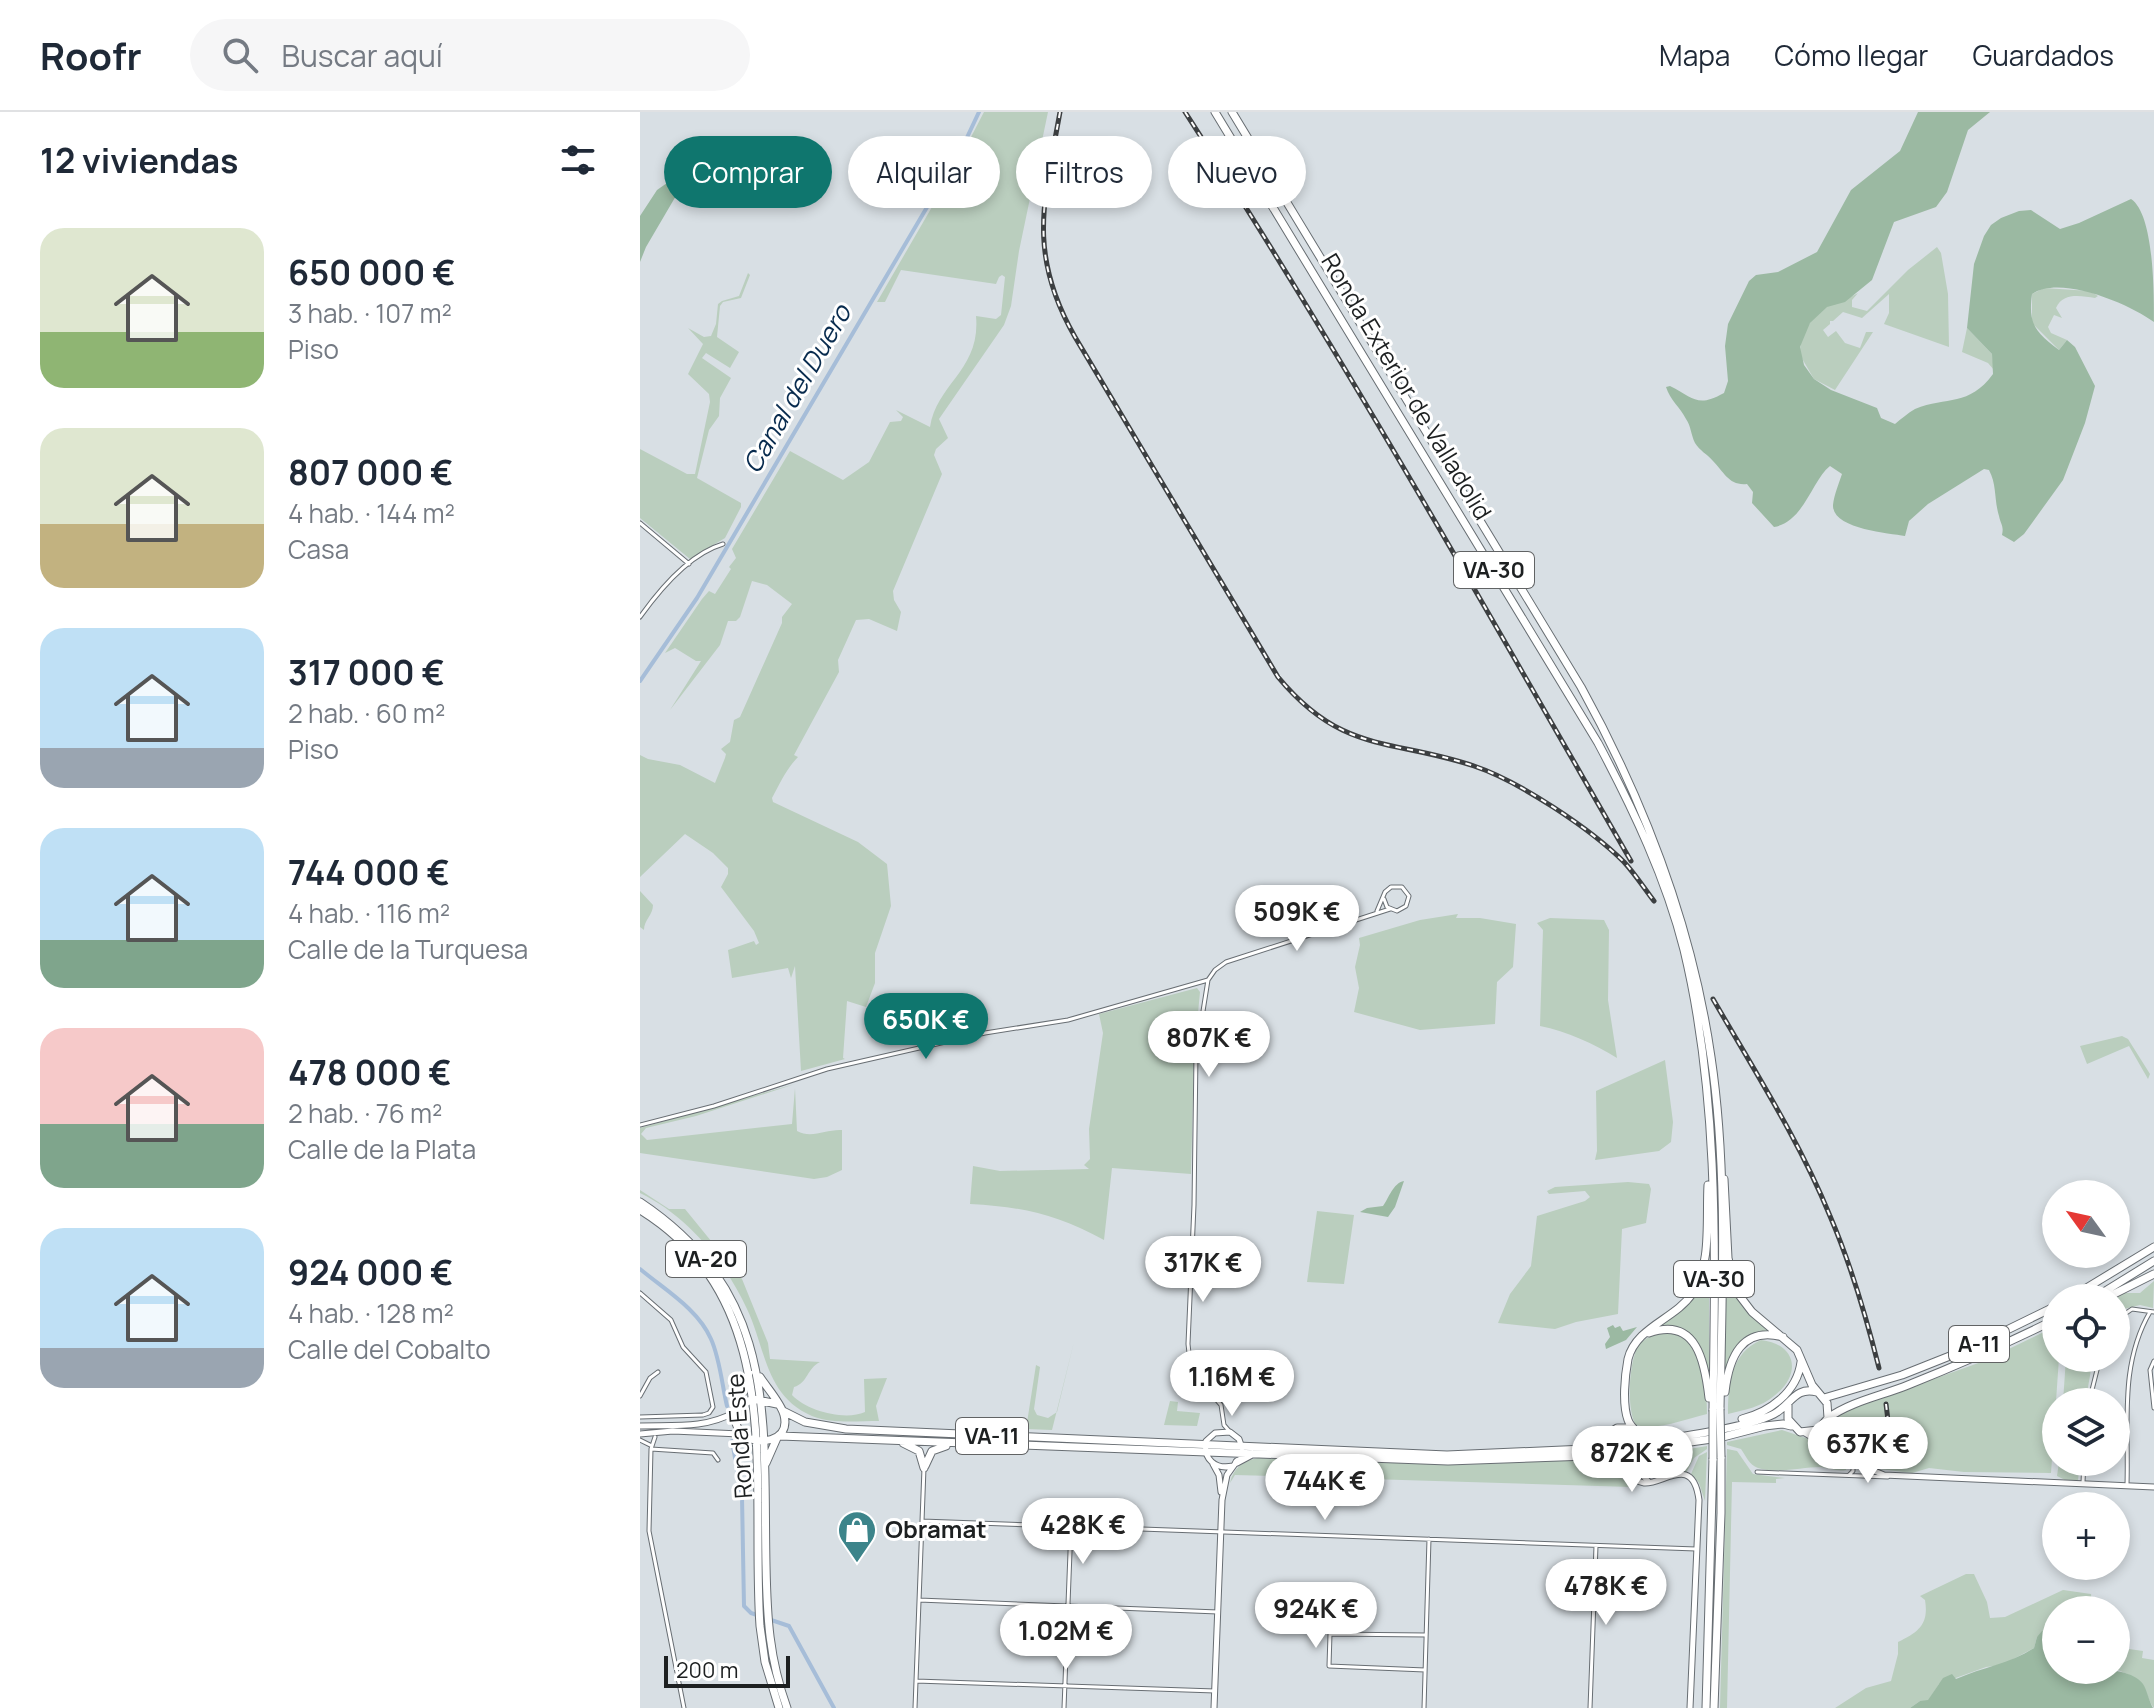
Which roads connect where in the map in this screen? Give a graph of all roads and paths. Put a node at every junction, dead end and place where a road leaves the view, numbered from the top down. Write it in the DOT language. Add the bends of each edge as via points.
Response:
graph roads {
  1 [pos="1215,112"];
  2 [pos="1232,112"];
  3 [pos="640,523"];
  4 [pos="723,544"];
  5 [pos="689,564"];
  6 [pos="640,617"];
  7 [pos="1384,899"];
  8 [pos="1390,909"];
  9 [pos="1376,912"];
  10 [pos="1208,980"];
  11 [pos="640,1125"];
  12 [pos="1710,1147"];
  13 [pos="1721,1165"];
  14 [pos="640,1202"];
  15 [pos="640,1210"];
  16 [pos="2154,1247"];
  17 [pos="2154,1261"];
  18 [pos="2154,1274"];
  19 [pos="2093,1284"];
  20 [pos="2117,1284"];
  21 [pos="2130,1286"];
  22 [pos="640,1293"];
  23 [pos="2130,1310"];
  24 [pos="2152,1312"];
  25 [pos="2042,1313"];
  26 [pos="2042,1327"];
  27 [pos="1640,1338"];
  28 [pos="1785,1338"];
  29 [pos="1801,1360"];
  30 [pos="2154,1361"];
  31 [pos="658,1372"];
  32 [pos="754,1372"];
  33 [pos="1805,1372"];
  34 [pos="1802,1391"];
  35 [pos="1820,1395"];
  36 [pos="640,1396"];
  37 [pos="758,1400"];
  38 [pos="1788,1403"];
  39 [pos="777,1404"];
  40 [pos="1626,1405"];
  41 [pos="2154,1408"];
  42 [pos="737,1409"];
  43 [pos="1717,1410"];
  44 [pos="783,1411"];
  45 [pos="640,1417"];
  46 [pos="1827,1420"];
  47 [pos="1224,1425"];
  48 [pos="640,1426"];
  49 [pos="1792,1426"];
  50 [pos="1632,1428"];
  51 [pos="1614,1429"];
  52 [pos="1219,1431"];
  53 [pos="1230,1432"];
  54 [pos="1804,1433"];
  55 [pos="640,1434"];
  56 [pos="742,1435"];
  57 [pos="655,1437"];
  58 [pos="778,1437"];
  59 [pos="1643,1437"];
  60 [pos="866,1438"];
  61 [pos="1605,1438"];
  62 [pos="1669,1438"];
  63 [pos="640,1440"];
  64 [pos="759,1441"];
  65 [pos="972,1444"];
  66 [pos="1830,1447"];
  67 [pos="651,1449"];
  68 [pos="1242,1450"];
  69 [pos="1253,1454"];
  70 [pos="1207,1455"];
  71 [pos="1717,1458"];
  72 [pos="718,1460"];
  73 [pos="1606,1460"];
  74 [pos="1642,1461"];
  75 [pos="1853,1462"];
  76 [pos="1235,1464"];
  77 [pos="760,1467"];
  78 [pos="924,1468"];
  79 [pos="1620,1470"];
  80 [pos="1757,1472"];
  81 [pos="1849,1475"];
  82 [pos="1891,1476"];
  83 [pos="2083,1476"];
  84 [pos="1653,1482"];
  85 [pos="2083,1484"];
  86 [pos="2127,1486"];
  87 [pos="2154,1487"];
  88 [pos="1222,1500"];
  89 [pos="922,1521"];
  90 [pos="1071,1526"];
  91 [pos="1221,1531"];
  92 [pos="1429,1539"];
  93 [pos="1596,1546"];
  94 [pos="1696,1549"];
  95 [pos="919,1600"];
  96 [pos="1068,1606"];
  97 [pos="1218,1612"];
  98 [pos="764,1627"];
  99 [pos="1426,1635"];
  100 [pos="1425,1670"];
  101 [pos="916,1681"];
  102 [pos="1065,1686"];
  103 [pos="1215,1691"];
  104 [pos="684,1708"];
  105 [pos="779,1708"];
  106 [pos="787,1708"];
  107 [pos="915,1708"];
  108 [pos="1064,1708"];
  109 [pos="1214,1708"];
  110 [pos="1424,1708"];
  111 [pos="1590,1708"];
  112 [pos="1690,1708"];
  113 [pos="1706,1708"];
  114 [pos="1714,1708"];
  1 -- 12 [label="highway, Ronda Exterior de Valladolid / VA-30" via="1627,798 1683,949 1703,1058"];
  2 -- 13 [label="highway, Ronda Exterior de Valladolid / VA-30" via="1581,687 1630,782 1677,906 1700,992"];
  3 -- 5 [label="street"];
  4 -- 5 [label="street"];
  5 -- 6 [label="street"];
  7 -- 8 [label="street"];
  7 -- 8 [label="street" via="1391,887 1406,890 1406,906"];
  7 -- 9 [label="street"];
  8 -- 9 [label="street"];
  9 -- 10 [label="street" via="1226,962"];
  10 -- 11 [label="street" via="1068,1020 827,1069"];
  10 -- 47 [label="street" via="1196,1055 1188,1344 1196,1376 1221,1405"];
  12 -- 27 [label="highway" via="1701,1275 1682,1307"];
  12 -- 43 [label="highway, Ronda Exterior de Valladolid / VA-30"];
  13 -- 28 [label="highway" via="1728,1258 1736,1291 1752,1312"];
  13 -- 43 [label="highway, Ronda Exterior de Valladolid / VA-30"];
  14 -- 32 [label="highway, Ronda Este / VA-20" via="665,1218 718,1275 743,1321"];
  15 -- 32 [label="highway, Ronda Este / VA-20" via="685,1247 711,1279"];
  16 -- 19 [label="highway"];
  17 -- 20 [label="highway"];
  18 -- 21 [label="highway"];
  22 -- 45 [label="street" via="671,1320 683,1347 706,1372 713,1407 703,1415"];
  23 -- 24 [label="street"];
  24 -- 86 [label="street" via="2137,1340 2128,1380"];
  25 -- 35 [label="highway, A-11" via="1928,1365 1860,1389"];
  26 -- 46 [label="highway, A-11" via="1906,1386 1847,1405"];
  27 -- 40 [label="highway" via="1629,1355"];
  27 -- 43 [label="highway" via="1665,1330 1692,1340"];
  28 -- 29 [label="highway"];
  28 -- 43 [label="highway" via="1762,1334 1744,1342 1731,1363"];
  29 -- 33 [label="highway"];
  29 -- 62 [label="highway" via="1796,1380 1767,1410"];
  30 -- 41 [label="street"];
  31 -- 36 [label="street"];
  32 -- 37 [label="highway, Ronda Este / VA-20"];
  32 -- 39 [label="highway"];
  32 -- 42 [label="highway"];
  33 -- 34 [label="highway"];
  33 -- 35 [label="highway"];
  34 -- 35 [label="highway"];
  34 -- 38 [label="highway"];
  35 -- 46 [label="highway" via="1829,1408"];
  37 -- 39 [label="highway"];
  37 -- 42 [label="highway"];
  37 -- 64 [label="highway, Ronda Este / VA-20"];
  38 -- 49 [label="highway"];
  38 -- 62 [label="highway" via="1759,1420"];
  39 -- 44 [label="highway, VA-11"];
  40 -- 50 [label="highway"];
  40 -- 51 [label="highway"];
  42 -- 48 [label="street" via="718,1422"];
  42 -- 56 [label="highway" via="734,1423"];
  43 -- 71 [label="highway, Ronda Exterior de Valladolid / VA-30, bridge"];
  44 -- 58 [label="highway" via="785,1425"];
  44 -- 70 [label="highway, VA-11" via="833,1428"];
  46 -- 54 [label="highway" via="1818,1430"];
  46 -- 66 [label="street"];
  47 -- 52 [label="street"];
  47 -- 53 [label="street"];
  49 -- 54 [label="highway"];
  49 -- 74 [label="highway" via="1765,1426 1669,1445"];
  50 -- 51 [label="highway"];
  50 -- 59 [label="highway"];
  51 -- 61 [label="highway, VA-11"];
  52 -- 53 [label="street"];
  52 -- 70 [label="street" via="1208,1438"];
  53 -- 68 [label="street"];
  54 -- 66 [label="street"];
  55 -- 56 [label="street"];
  56 -- 64 [label="highway"];
  56 -- 77 [label="highway"];
  57 -- 67 [label="street"];
  58 -- 60 [label="highway, VA-11"];
  58 -- 64 [label="highway, VA-11"];
  58 -- 77 [label="highway"];
  59 -- 62 [label="highway"];
  59 -- 74 [label="highway"];
  60 -- 65 [label="highway, VA-11"];
  60 -- 78 [label="highway" via="914,1447"];
  61 -- 68 [label="highway, VA-11" via="1585,1449 1488,1454"];
  61 -- 73 [label="highway"];
  63 -- 67 [label="street"];
  64 -- 77 [label="highway, Ronda Este / VA-20"];
  65 -- 70 [label="highway, VA-11"];
  65 -- 78 [label="highway" via="937,1448"];
  66 -- 75 [label="street"];
  67 -- 72 [label="street" via="713,1453"];
  67 -- 104 [label="street" via="649,1531"];
  68 -- 69 [label="highway, VA-11"];
  68 -- 70 [label="highway, VA-11"];
  68 -- 76 [label="street"];
  69 -- 73 [label="highway, VA-11"];
  69 -- 76 [label="highway"];
  70 -- 76 [label="street" via="1222,1467"];
  70 -- 88 [label="street" via="1220,1481"];
  71 -- 113 [label="highway, Ronda Exterior de Valladolid / VA-30"];
  71 -- 114 [label="highway, Ronda Exterior de Valladolid / VA-30" via="1721,1513"];
  73 -- 79 [label="highway"];
  74 -- 79 [label="highway"];
  74 -- 84 [label="street" via="1642,1476"];
  75 -- 81 [label="street"];
  75 -- 82 [label="street"];
  76 -- 88 [label="street"];
  77 -- 98 [label="highway, Ronda Este / VA-20"];
  78 -- 89 [label="street"];
  79 -- 84 [label="street" via="1641,1482"];
  80 -- 81 [label="street"];
  81 -- 82 [label="street"];
  82 -- 85 [label="street"];
  83 -- 85 [label="street"];
  84 -- 94 [label="street" via="1673,1473 1694,1484 1699,1500"];
  85 -- 86 [label="street"];
  86 -- 87 [label="street"];
  88 -- 91 [label="street"];
  89 -- 90 [label="street"];
  89 -- 95 [label="street"];
  90 -- 91 [label="street"];
  90 -- 96 [label="street"];
  91 -- 92 [label="street"];
  91 -- 97 [label="street"];
  92 -- 93 [label="street"];
  92 -- 99 [label="street"];
  93 -- 94 [label="street"];
  93 -- 111 [label="street"];
  94 -- 112 [label="street"];
  95 -- 96 [label="street"];
  95 -- 101 [label="street"];
  96 -- 97 [label="street"];
  96 -- 102 [label="street"];
  97 -- 103 [label="street"];
  98 -- 105 [label="highway, Ronda Este / VA-20" via="765,1662"];
  98 -- 106 [label="highway, Ronda Este / VA-20"];
  99 -- 100 [label="street"];
  99 -- 100 [label="street" via="1330,1634 1329,1666"];
  100 -- 110 [label="street"];
  101 -- 102 [label="street"];
  101 -- 107 [label="street"];
  102 -- 103 [label="street"];
  102 -- 108 [label="street"];
  103 -- 109 [label="street"];
}
